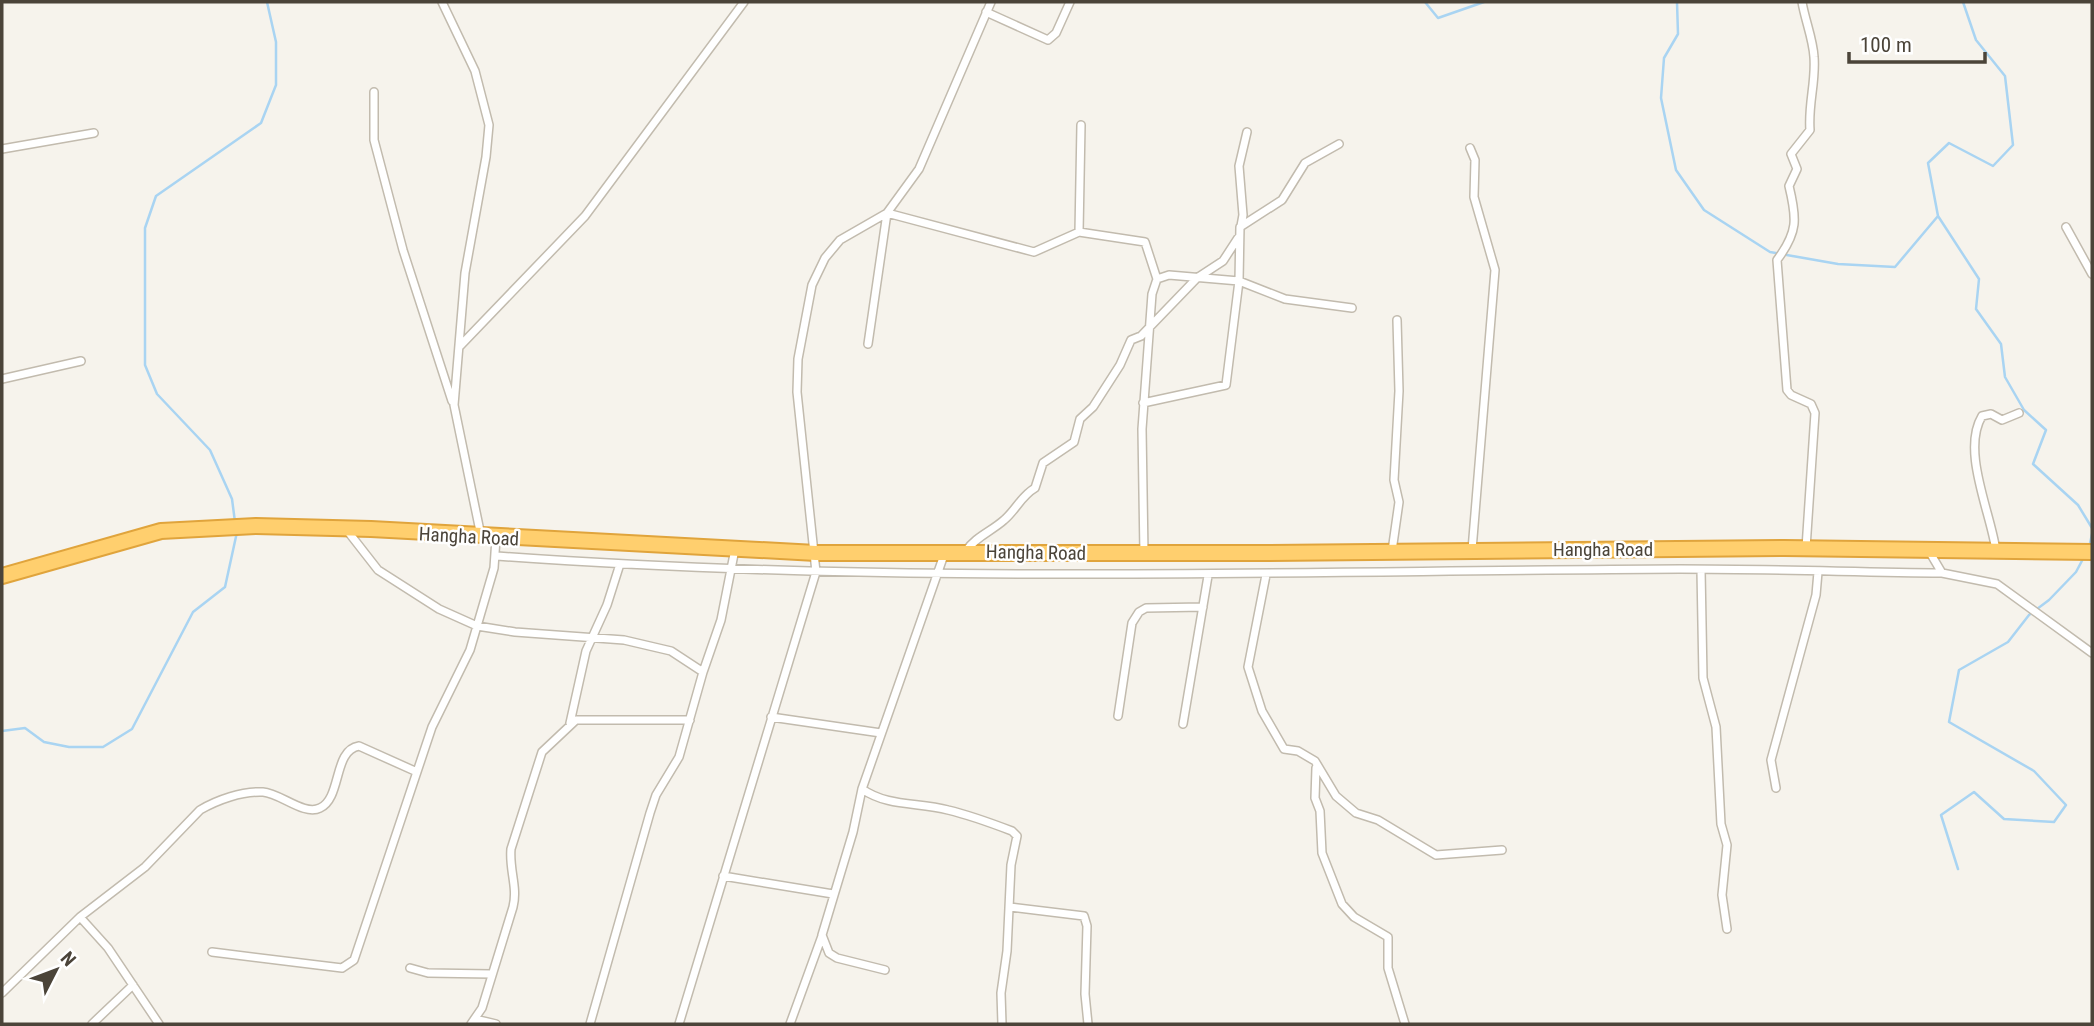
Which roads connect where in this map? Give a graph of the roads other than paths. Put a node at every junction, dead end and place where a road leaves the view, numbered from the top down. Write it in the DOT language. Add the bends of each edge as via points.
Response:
graph roads {
  1 [pos="442,2"];
  2 [pos="744,2"];
  3 [pos="991,2"];
  4 [pos="1070,2"];
  5 [pos="1802,2"];
  6 [pos="986,12"];
  7 [pos="374,92"];
  8 [pos="1081,125"];
  9 [pos="1247,132"];
  10 [pos="94,133"];
  11 [pos="1339,144"];
  12 [pos="1470,148"];
  13 [pos="2,149"];
  14 [pos="887,213"];
  15 [pos="1240,227"];
  16 [pos="2066,227"];
  17 [pos="1079,232"];
  18 [pos="1238,238"];
  19 [pos="2092,274"];
  20 [pos="1197,278"];
  21 [pos="1157,279"];
  22 [pos="1239,281"];
  23 [pos="1352,308"];
  24 [pos="1397,320"];
  25 [pos="1152,325"];
  26 [pos="868,344"];
  27 [pos="459,346"];
  28 [pos="81,361"];
  29 [pos="2,379"];
  30 [pos="1143,403"];
  31 [pos="454,405"];
  32 [pos="2019,413"];
  33 [pos="346,528"];
  34 [pos="489,537"];
  35 [pos="735,549"];
  36 [pos="1806,549"];
  37 [pos="1472,550"];
  38 [pos="945,551"];
  39 [pos="966,551"];
  40 [pos="1392,551"];
  41 [pos="1929,551"];
  42 [pos="1996,552"];
  43 [pos="2092,552"];
  44 [pos="816,553"];
  45 [pos="1144,554"];
  46 [pos="497,556"];
  47 [pos="620,564"];
  48 [pos="732,567"];
  49 [pos="1701,570"];
  50 [pos="938,571"];
  51 [pos="816,572"];
  52 [pos="1818,572"];
  53 [pos="1942,573"];
  54 [pos="1266,575"];
  55 [pos="2,576"];
  56 [pos="1208,576"];
  57 [pos="1203,607"];
  58 [pos="477,626"];
  59 [pos="592,637"];
  60 [pos="2092,653"];
  61 [pos="703,673"];
  62 [pos="1118,716"];
  63 [pos="771,717"];
  64 [pos="690,720"];
  65 [pos="570,723"];
  66 [pos="1183,724"];
  67 [pos="881,733"];
  68 [pos="1316,764"];
  69 [pos="417,772"];
  70 [pos="1776,788"];
  71 [pos="862,789"];
  72 [pos="1502,850"];
  73 [pos="723,876"];
  74 [pos="833,894"];
  75 [pos="1010,907"];
  76 [pos="79,917"];
  77 [pos="1727,929"];
  78 [pos="822,935"];
  79 [pos="212,952"];
  80 [pos="410,968"];
  81 [pos="885,970"];
  82 [pos="491,974"];
  83 [pos="134,985"];
  84 [pos="2,993"];
  85 [pos="473,1022"];
  86 [pos="92,1024"];
  87 [pos="159,1024"];
  88 [pos="496,1024"];
  89 [pos="590,1024"];
  90 [pos="678,1024"];
  91 [pos="790,1024"];
  92 [pos="1002,1024"];
  93 [pos="1088,1024"];
  94 [pos="1405,1024"];
  1 -- 27 [label="street" via="475,71 489,125 465,273"];
  2 -- 27 [label="street" via="585,216"];
  3 -- 6 [label="street"];
  4 -- 6 [label="street" via="1048,40"];
  5 -- 36 [label="street" via="1814,55 1810,130 1791,154 1797,169 1788,186 1797,218 1777,260 1787,390 1811,404 1815,412"];
  6 -- 14 [label="street" via="919,169"];
  7 -- 31 [label="street" via="374,140 403,250"];
  8 -- 17 [label="street"];
  9 -- 15 [label="street" via="1238,173"];
  10 -- 13 [label="street"];
  11 -- 15 [label="street" via="1305,163 1282,200"];
  12 -- 37 [label="street" via="1475,159 1474,197 1495,270"];
  14 -- 17 [label="street" via="1034,252"];
  14 -- 26 [label="street"];
  14 -- 44 [label="street" via="840,240 812,285 798,359 797,392"];
  15 -- 18 [label="street"];
  16 -- 19 [label="street"];
  17 -- 21 [label="street" via="1145,242"];
  18 -- 20 [label="street" via="1223,261"];
  18 -- 22 [label="street"];
  20 -- 21 [label="street" via="1169,275"];
  20 -- 22 [label="street"];
  20 -- 25 [label="street"];
  21 -- 25 [label="street"];
  22 -- 23 [label="street" via="1285,299"];
  22 -- 30 [label="street" via="1226,385"];
  24 -- 40 [label="street" via="1394,480 1399,502"];
  25 -- 30 [label="street"];
  25 -- 39 [label="street" via="1130,340 1113,376 1080,419 1074,442 1043,463 1035,488"];
  27 -- 31 [label="street"];
  28 -- 29 [label="street"];
  30 -- 45 [label="street"];
  31 -- 34 [label="street"];
  32 -- 42 [label="street" via="2001,420 1991,414 1982,416 1975,427 1977,472"];
  33 -- 34 [label="highway, Hangha Road"];
  33 -- 55 [label="highway, Hangha Road" via="221,526 161,531"];
  33 -- 58 [label="street" via="377,570"];
  34 -- 35 [label="highway, Hangha Road"];
  34 -- 46 [label="street"];
  35 -- 44 [label="highway, Hangha Road"];
  35 -- 48 [label="street"];
  36 -- 37 [label="highway, Hangha Road"];
  36 -- 41 [label="highway, Hangha Road"];
  37 -- 40 [label="highway, Hangha Road"];
  38 -- 39 [label="highway, Hangha Road"];
  38 -- 44 [label="highway, Hangha Road"];
  38 -- 50 [label="street"];
  39 -- 45 [label="highway, Hangha Road"];
  40 -- 45 [label="highway, Hangha Road"];
  41 -- 42 [label="highway, Hangha Road"];
  41 -- 53 [label="street"];
  42 -- 43 [label="highway, Hangha Road"];
  44 -- 51 [label="street"];
  46 -- 47 [label="street"];
  46 -- 58 [label="street"];
  47 -- 48 [label="street"];
  47 -- 59 [label="street"];
  48 -- 51 [label="street"];
  48 -- 61 [label="street"];
  49 -- 52 [label="street"];
  49 -- 54 [label="street"];
  49 -- 77 [label="street" via="1703,678 1716,727 1721,824 1727,845 1722,895"];
  50 -- 51 [label="street"];
  50 -- 56 [label="street"];
  50 -- 67 [label="street"];
  51 -- 63 [label="street"];
  52 -- 53 [label="street"];
  52 -- 70 [label="street" via="1816,595 1771,760"];
  53 -- 60 [label="street" via="1997,584"];
  54 -- 56 [label="street"];
  54 -- 68 [label="street" via="1248,667 1251,683 1284,749 1298,751"];
  56 -- 57 [label="street"];
  57 -- 62 [label="street" via="1139,612 1132,623"];
  57 -- 66 [label="street"];
  58 -- 59 [label="street"];
  58 -- 69 [label="street" via="470,650 440,706"];
  59 -- 61 [label="street" via="671,651"];
  59 -- 65 [label="street"];
  61 -- 64 [label="street"];
  63 -- 67 [label="street"];
  63 -- 73 [label="street"];
  64 -- 65 [label="street" via="586,719"];
  64 -- 89 [label="street" via="679,757 650,813"];
  65 -- 82 [label="street" via="542,752 515,832 510,866 515,899"];
  67 -- 71 [label="street"];
  68 -- 72 [label="street" via="1336,796 1356,813 1378,820 1436,855"];
  68 -- 94 [label="street" via="1322,853 1342,904 1354,917 1388,937 1388,968"];
  69 -- 76 [label="street" via="359,746 347,752 328,801 320,808 312,810 264,792 210,804 145,867"];
  69 -- 79 [label="street" via="359,951 350,966"];
  71 -- 74 [label="street"];
  71 -- 75 [label="street" via="881,800 946,809 1012,831 1017,836"];
  73 -- 74 [label="street"];
  73 -- 90 [label="street"];
  74 -- 78 [label="street"];
  75 -- 92 [label="street" via="1000,993"];
  75 -- 93 [label="street" via="1084,916"];
  76 -- 83 [label="street"];
  76 -- 84 [label="street"];
  78 -- 81 [label="street" via="836,958"];
  78 -- 91 [label="street"];
  80 -- 82 [label="street"];
  82 -- 85 [label="street" via="482,1008"];
  83 -- 86 [label="street"];
  83 -- 87 [label="street"];
  85 -- 88 [label="street"];
}
